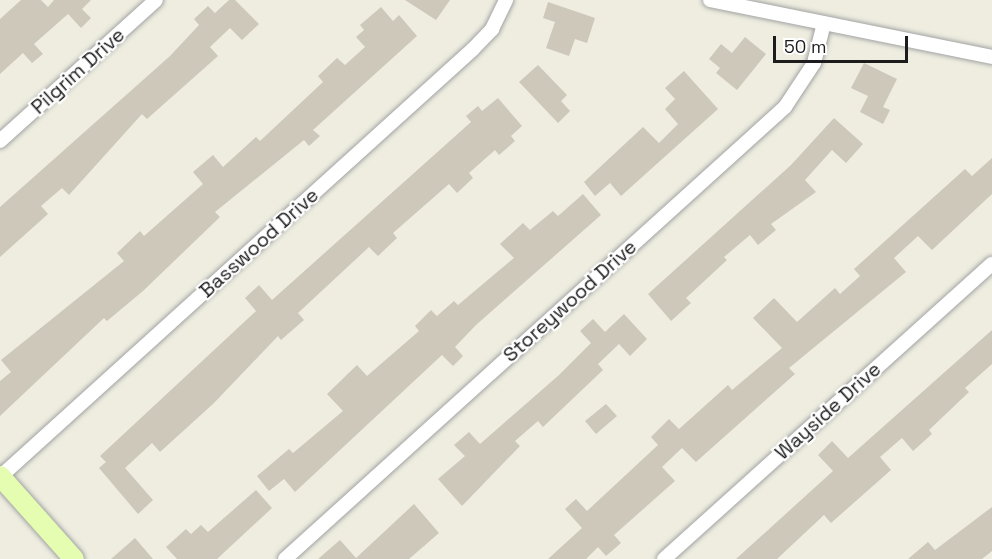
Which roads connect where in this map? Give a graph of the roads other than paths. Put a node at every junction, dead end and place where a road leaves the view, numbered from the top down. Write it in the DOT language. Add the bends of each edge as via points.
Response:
graph roads {
  1 [pos="156,0"];
  2 [pos="506,0"];
  3 [pos="710,0"];
  4 [pos="824,23"];
  5 [pos="992,57"];
  6 [pos="0,141"];
  7 [pos="992,264"];
  8 [pos="0,477"];
  9 [pos="74,559"];
  10 [pos="285,559"];
  11 [pos="664,559"];
  1 -- 6 [label="street, Pilgrim Drive"];
  2 -- 8 [label="street, Basswood Drive" via="492,29 473,49"];
  3 -- 4 [label="street"];
  4 -- 5 [label="street"];
  4 -- 10 [label="street, Storeywood Drive" via="814,63 785,107"];
  7 -- 11 [label="street, Wayside Drive"];
  8 -- 9 [label="main road"];
}
